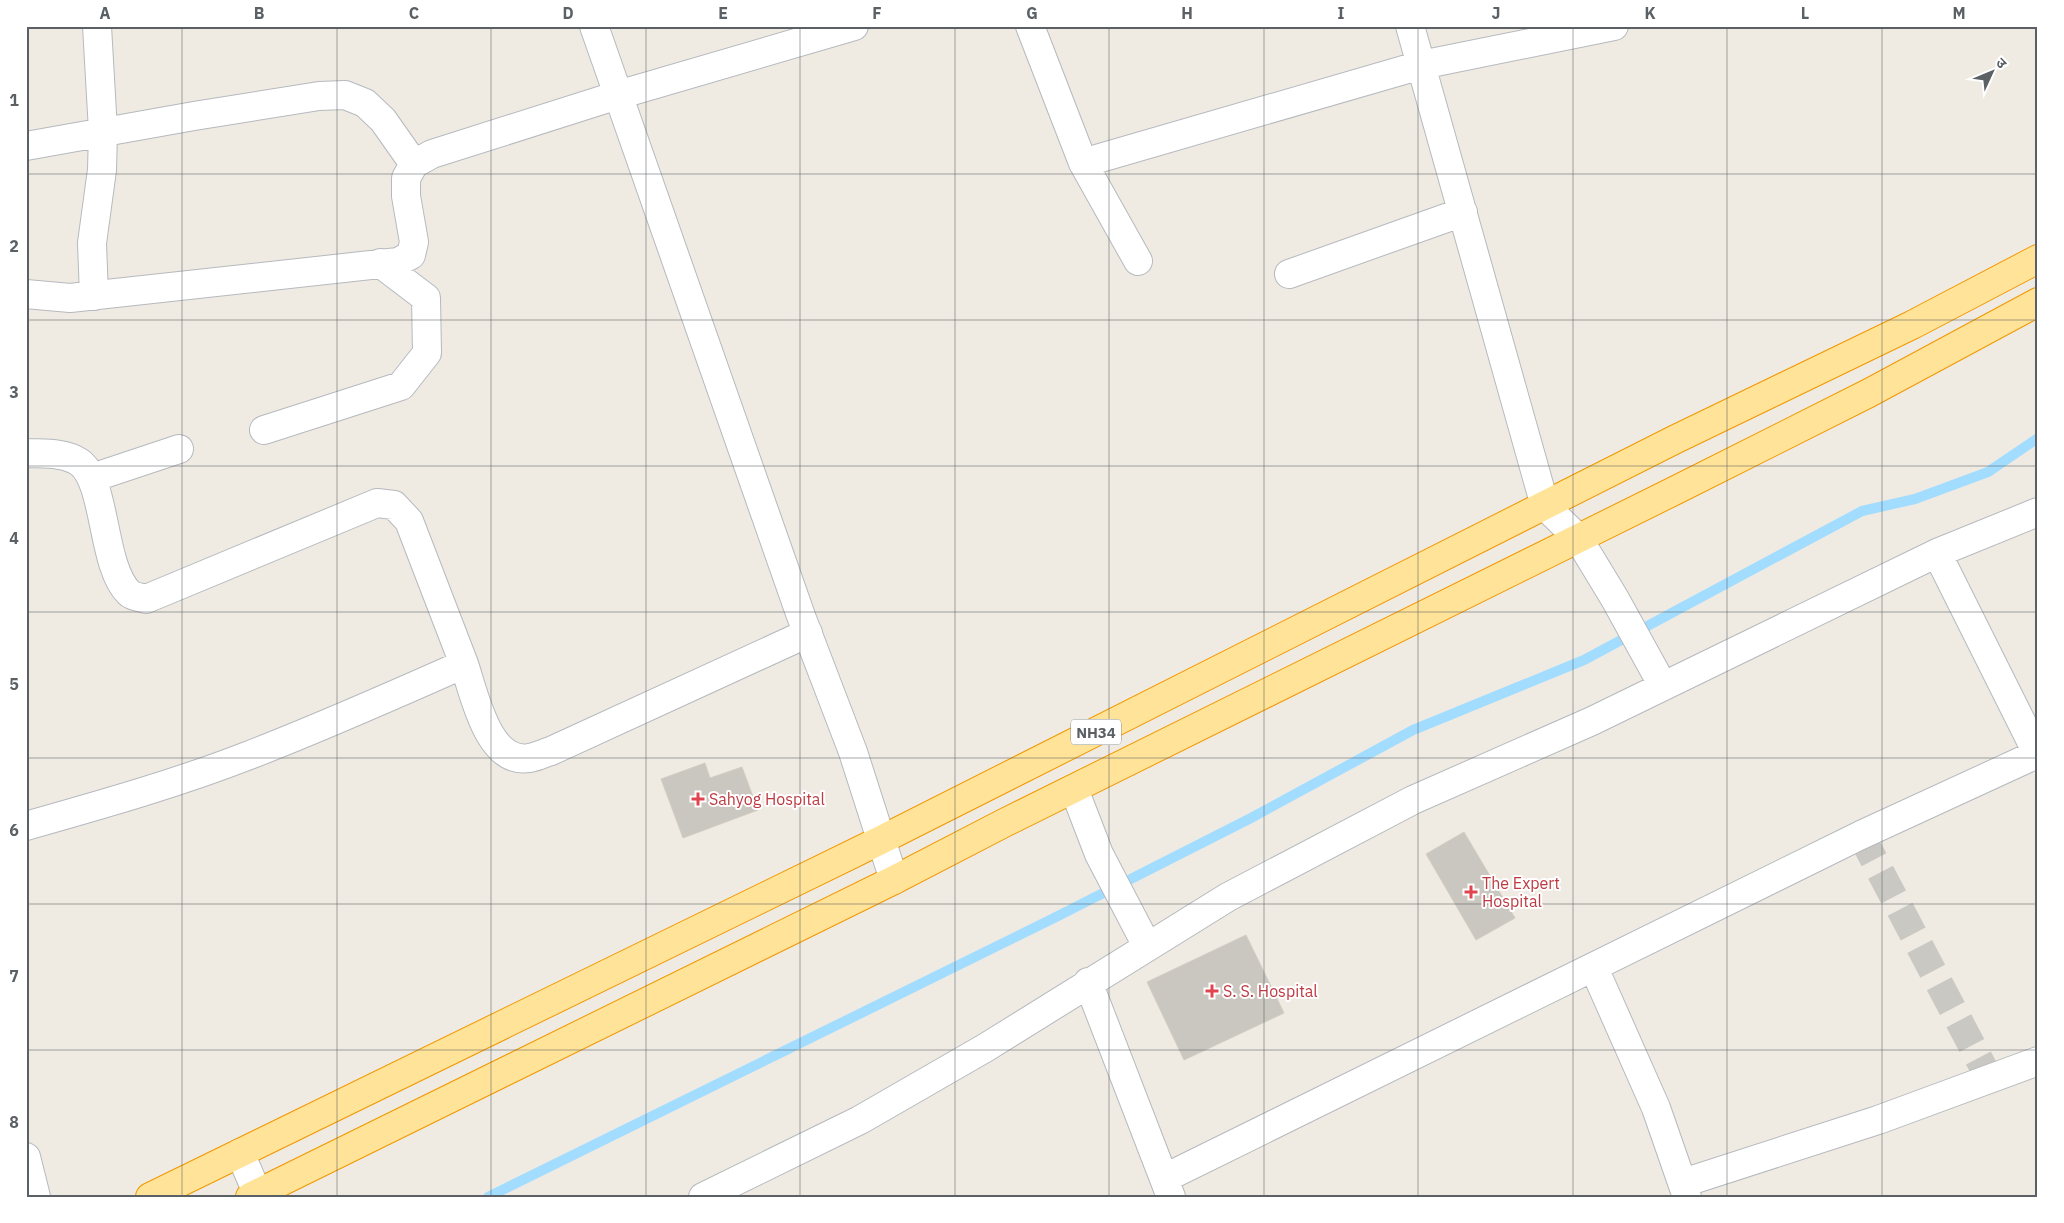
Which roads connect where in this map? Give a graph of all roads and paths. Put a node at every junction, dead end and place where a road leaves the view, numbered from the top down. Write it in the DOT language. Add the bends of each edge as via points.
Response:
graph roads {
  1 [pos="97,26"];
  2 [pos="594,26"];
  3 [pos="854,26"];
  4 [pos="1030,26"];
  5 [pos="1410,26"];
  6 [pos="1614,26"];
  7 [pos="1421,64"];
  8 [pos="618,95"];
  9 [pos="104,131"];
  10 [pos="26,146"];
  11 [pos="1083,163"];
  12 [pos="414,164"];
  13 [pos="1463,212"];
  14 [pos="2038,259"];
  15 [pos="1138,261"];
  16 [pos="380,264"];
  17 [pos="1288,274"];
  18 [pos="26,294"];
  19 [pos="94,296"];
  20 [pos="2038,302"];
  21 [pos="264,430"];
  22 [pos="179,449"];
  23 [pos="26,453"];
  24 [pos="92,478"];
  25 [pos="1545,506"];
  26 [pos="2038,512"];
  27 [pos="1578,538"];
  28 [pos="1937,552"];
  29 [pos="808,633"];
  30 [pos="464,664"];
  31 [pos="1663,686"];
  32 [pos="2038,754"];
  33 [pos="1074,789"];
  34 [pos="26,826"];
  35 [pos="881,840"];
  36 [pos="894,880"];
  37 [pos="1147,946"];
  38 [pos="1594,968"];
  39 [pos="1088,982"];
  40 [pos="2038,1061"];
  41 [pos="240,1153"];
  42 [pos="26,1157"];
  43 [pos="1168,1187"];
  44 [pos="1685,1190"];
  45 [pos="255,1196"];
  46 [pos="36,1197"];
  47 [pos="150,1197"];
  48 [pos="703,1197"];
  1 -- 9 [label="street"];
  2 -- 8 [label="street"];
  3 -- 8 [label="street"];
  4 -- 11 [label="street"];
  5 -- 7 [label="street"];
  6 -- 7 [label="street"];
  7 -- 11 [label="street"];
  7 -- 13 [label="street"];
  8 -- 12 [label="street" via="432,154"];
  8 -- 29 [label="street"];
  9 -- 10 [label="street"];
  9 -- 12 [label="street" via="319,96 345,95 365,103 377,114"];
  9 -- 19 [label="street" via="92,243"];
  11 -- 15 [label="street"];
  12 -- 16 [label="street" via="406,178 414,242 411,255 398,262"];
  13 -- 17 [label="street"];
  13 -- 25 [label="street"];
  14 -- 25 [label="highway, NH34" via="1912,325"];
  16 -- 19 [label="street"];
  16 -- 21 [label="street" via="426,298 428,353 401,386"];
  18 -- 19 [label="street" via="70,298"];
  20 -- 27 [label="highway, NH34" via="1860,397"];
  22 -- 24 [label="street"];
  23 -- 24 [label="street" via="65,456 80,463"];
  24 -- 30 [label="street" via="118,579 130,594 146,599 377,503 394,505 409,521"];
  25 -- 27 [label="street"];
  25 -- 35 [label="highway, NH34"];
  26 -- 28 [label="street"];
  27 -- 31 [label="street"];
  27 -- 33 [label="highway, NH34"];
  28 -- 31 [label="street"];
  28 -- 32 [label="street"];
  29 -- 30 [label="street" via="528,759 509,754 498,746 486,729"];
  29 -- 35 [label="street" via="854,752"];
  30 -- 34 [label="street" via="246,756 127,797"];
  31 -- 37 [label="street" via="1413,800 1228,897"];
  32 -- 38 [label="street" via="1862,835"];
  33 -- 36 [label="highway, NH34"];
  33 -- 37 [label="street" via="1099,854"];
  35 -- 36 [label="street"];
  35 -- 41 [label="highway, NH34"];
  36 -- 45 [label="highway, NH34"];
  37 -- 39 [label="street"];
  38 -- 43 [label="street"];
  38 -- 44 [label="street" via="1656,1108"];
  39 -- 43 [label="street"];
  39 -- 48 [label="street" via="985,1048 860,1120"];
  40 -- 44 [label="street"];
  41 -- 45 [label="street"];
  41 -- 47 [label="highway, NH34"];
  42 -- 46 [label="street"];
}
